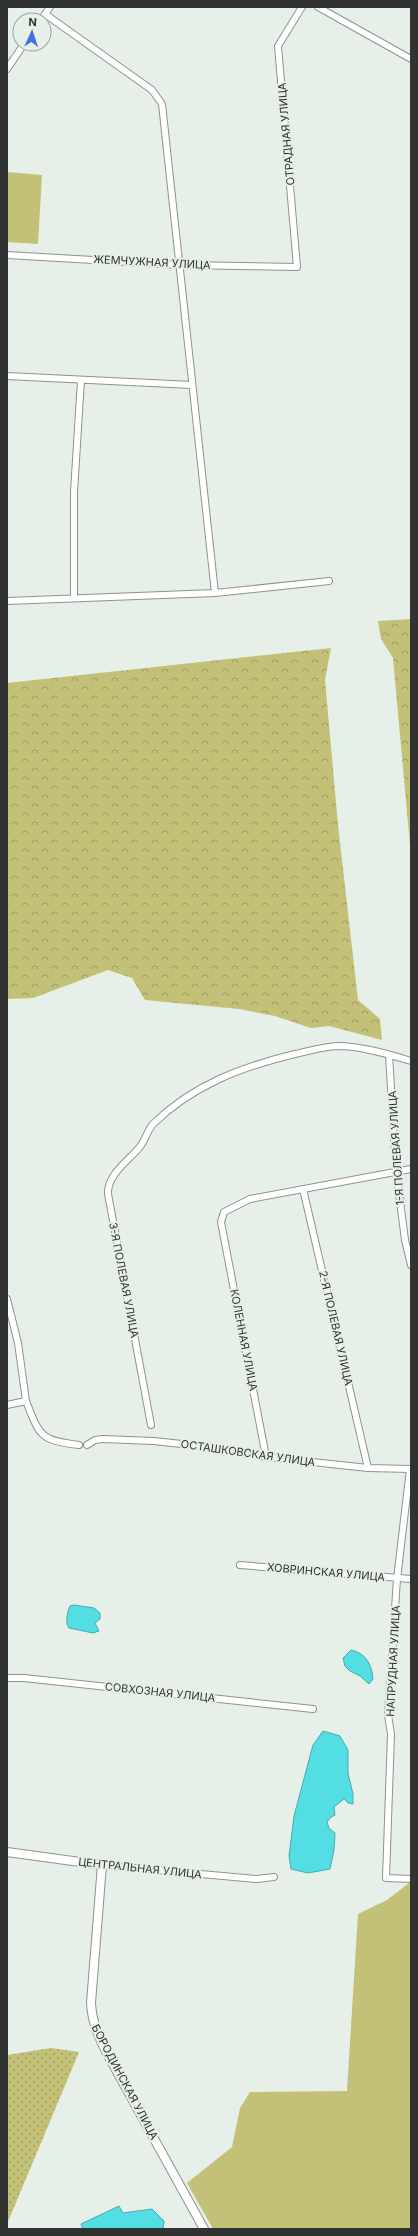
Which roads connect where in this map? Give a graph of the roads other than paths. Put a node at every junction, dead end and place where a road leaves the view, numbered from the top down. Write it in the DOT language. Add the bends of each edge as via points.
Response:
graph roads {
  1 [pos="302,7"];
  2 [pos="318,7"];
  3 [pos="46,10"];
  4 [pos="19,52"];
  5 [pos="411,59"];
  6 [pos="7,69"];
  7 [pos="7,255"];
  8 [pos="180,265"];
  9 [pos="297,267"];
  10 [pos="7,376"];
  11 [pos="81,380"];
  12 [pos="192,385"];
  13 [pos="329,582"];
  14 [pos="215,593"];
  15 [pos="74,598"];
  16 [pos="7,601"];
  17 [pos="389,1055"];
  18 [pos="411,1061"];
  19 [pos="411,1169"];
  20 [pos="396,1170"];
  21 [pos="303,1189"];
  22 [pos="411,1265"];
  23 [pos="7,1299"];
  24 [pos="26,1401"];
  25 [pos="7,1405"];
  26 [pos="151,1425"];
  27 [pos="79,1445"];
  28 [pos="87,1445"];
  29 [pos="266,1457"];
  30 [pos="368,1468"];
  31 [pos="410,1469"];
  32 [pos="240,1565"];
  33 [pos="397,1578"];
  34 [pos="411,1579"];
  35 [pos="7,1678"];
  36 [pos="313,1709"];
  37 [pos="7,1852"];
  38 [pos="102,1865"];
  39 [pos="274,1877"];
  40 [pos="411,1879"];
  41 [pos="204,2229"];
  1 -- 9 [label="street, ОТРАДНАЯ УЛИЦА" via="278,46"];
  2 -- 5 [label="street"];
  3 -- 8 [label="street" via="152,90 162,104"];
  4 -- 6 [label="street"];
  7 -- 8 [label="street, ЖЕМЧУЖНАЯ УЛИЦА"];
  8 -- 9 [label="street, ЖЕМЧУЖНАЯ УЛИЦА"];
  8 -- 12 [label="street"];
  10 -- 11 [label="street"];
  11 -- 12 [label="street"];
  11 -- 15 [label="street" via="74,492"];
  12 -- 14 [label="street"];
  13 -- 14 [label="street"];
  14 -- 15 [label="street"];
  15 -- 16 [label="street"];
  17 -- 18 [label="street, 3-Я ПОЛЕВАЯ УЛИЦА"];
  17 -- 20 [label="street, 1-Я ПОЛЕВАЯ УЛИЦА"];
  17 -- 26 [label="street, 3-Я ПОЛЕВАЯ УЛИЦА" via="339,1046 268,1060 235,1071 198,1088 174,1105 152,1126 141,1146 115,1174 108,1186"];
  19 -- 20 [label="street"];
  20 -- 21 [label="street"];
  20 -- 22 [label="street, 1-Я ПОЛЕВАЯ УЛИЦА" via="405,1240"];
  21 -- 29 [label="street, КОЛЕННАЯ УЛИЦА" via="250,1199 224,1212 222,1222"];
  21 -- 30 [label="street, 2-Я ПОЛЕВАЯ УЛИЦА"];
  23 -- 24 [label="street" via="18,1343"];
  24 -- 25 [label="street"];
  24 -- 27 [label="street" via="38,1429 45,1437 55,1442"];
  28 -- 29 [label="street, ОСТАШКОВСКАЯ УЛИЦА" via="103,1439 154,1441"];
  29 -- 30 [label="street, ОСТАШКОВСКАЯ УЛИЦА"];
  30 -- 31 [label="street, ОСТАШКОВСКАЯ УЛИЦА"];
  31 -- 33 [label="street, НАПРУДНАЯ УЛИЦА"];
  32 -- 33 [label="street, ХОВРИНСКАЯ УЛИЦА"];
  33 -- 34 [label="street, ХОВРИНСКАЯ УЛИЦА"];
  33 -- 40 [label="street, НАПРУДНАЯ УЛИЦА" via="388,1715 391,1734 386,1878"];
  35 -- 36 [label="street, СОВХОЗНАЯ УЛИЦА"];
  37 -- 38 [label="street, ЦЕНТРАЛЬНАЯ УЛИЦА"];
  38 -- 39 [label="street, ЦЕНТРАЛЬНАЯ УЛИЦА" via="256,1879"];
  38 -- 41 [label="street, БОРОДИНСКАЯ УЛИЦА" via="90,2003 91,2017 110,2059"];
}
